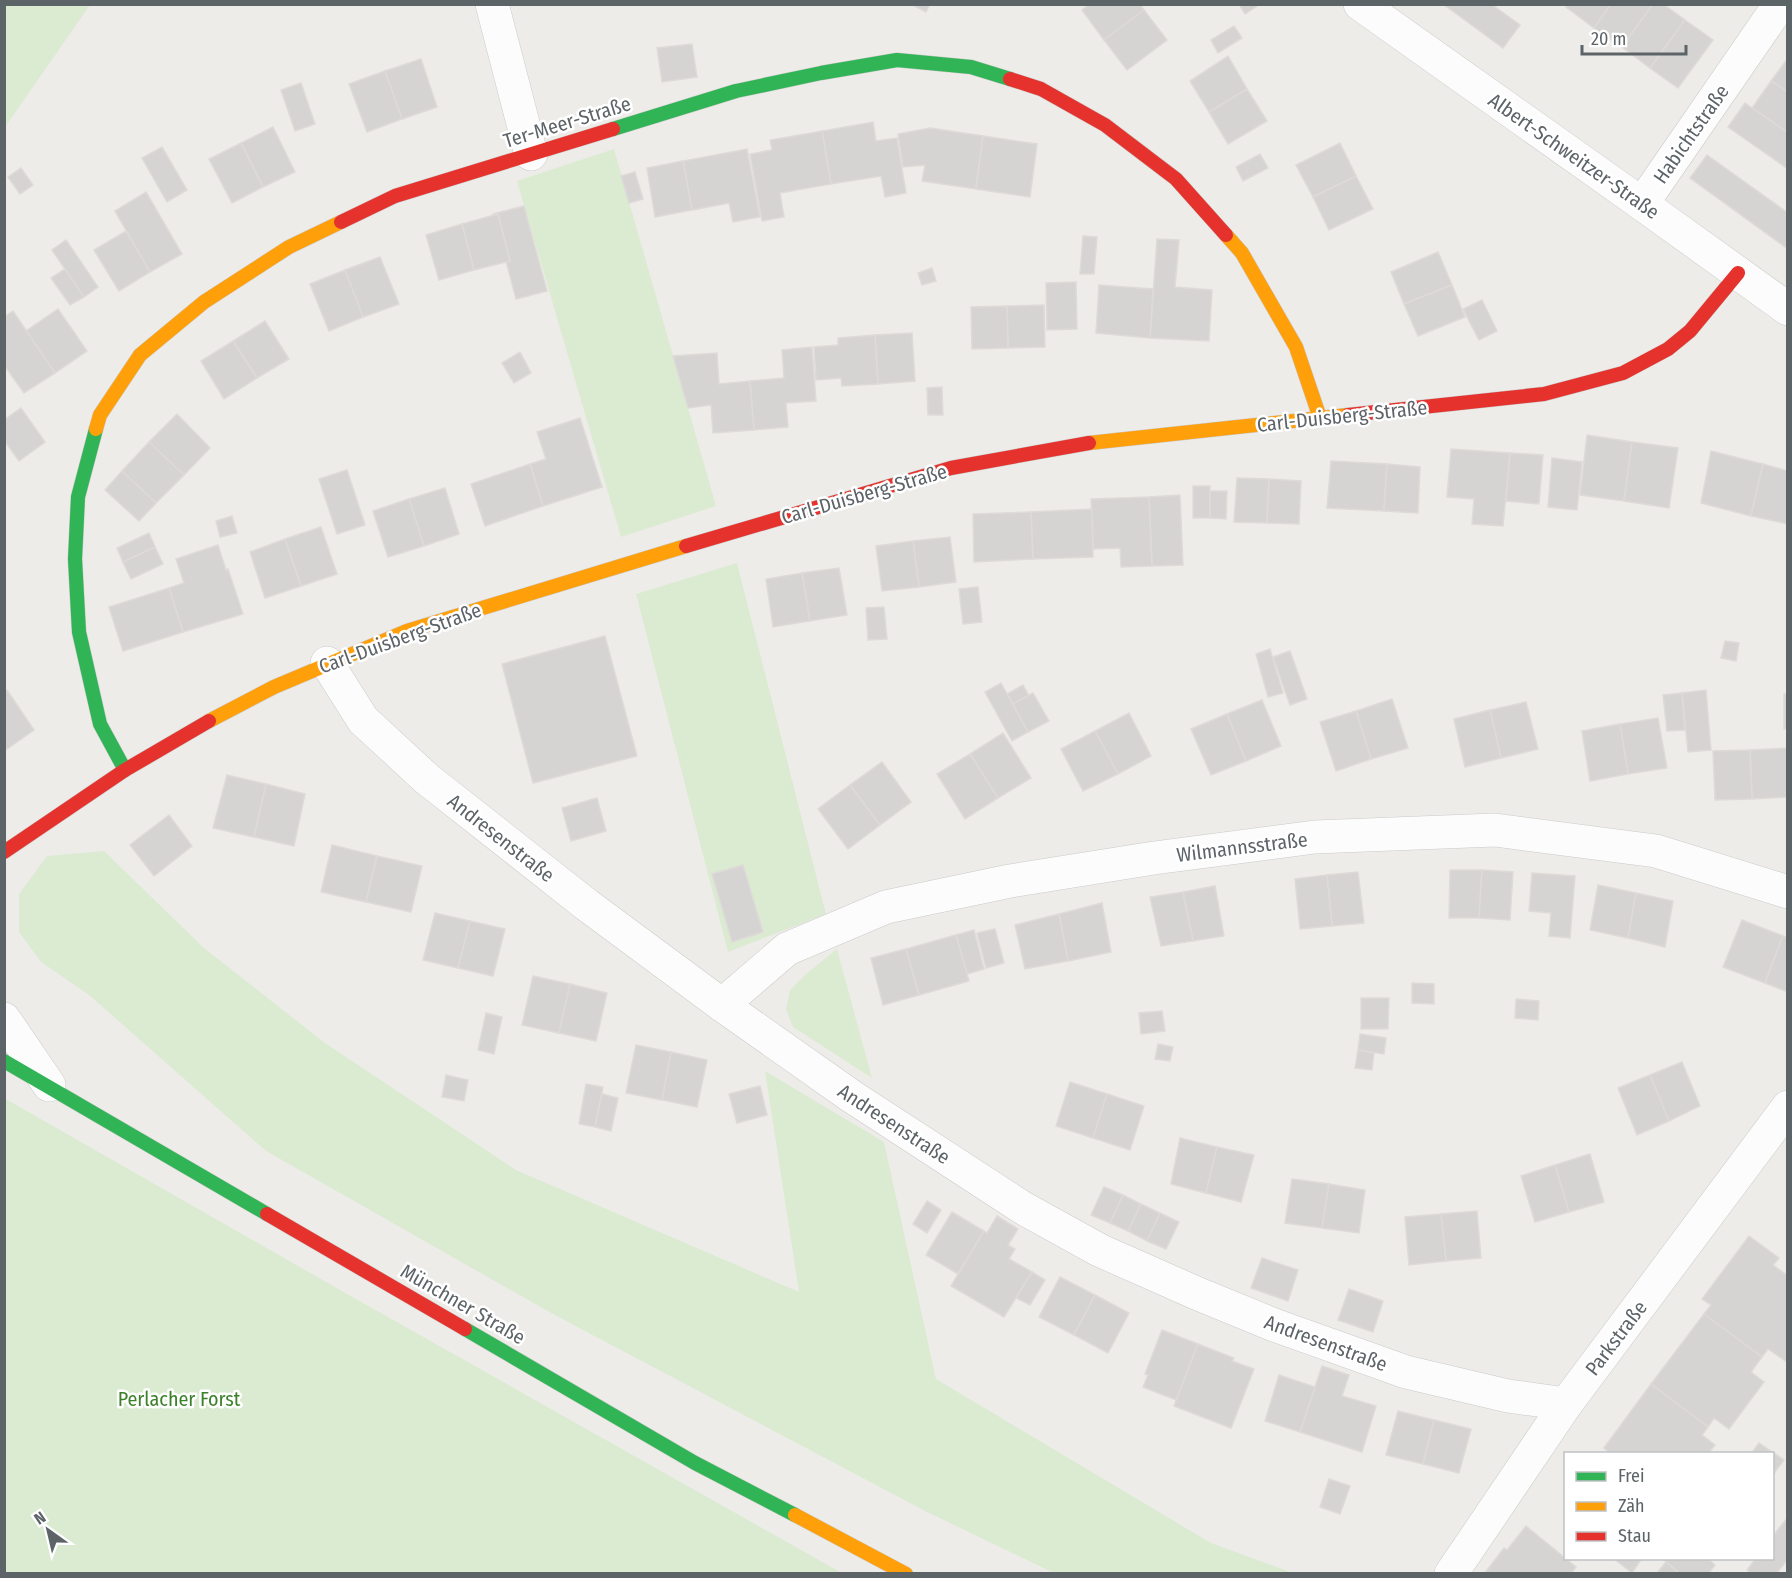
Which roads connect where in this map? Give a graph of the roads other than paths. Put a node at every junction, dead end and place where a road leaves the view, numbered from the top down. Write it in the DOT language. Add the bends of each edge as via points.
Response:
graph roads {
  1 [pos="492,4"];
  2 [pos="1360,4"];
  3 [pos="1780,4"];
  4 [pos="531,154"];
  5 [pos="1642,204"];
  6 [pos="1738,273"];
  7 [pos="1788,309"];
  8 [pos="1320,418"];
  9 [pos="327,663"];
  10 [pos="125,770"];
  11 [pos="8,853"];
  12 [pos="1788,892"];
  13 [pos="723,1005"];
  14 [pos="4,1020"];
  15 [pos="4,1061"];
  16 [pos="49,1085"];
  17 [pos="1788,1107"];
  18 [pos="1566,1404"];
  19 [pos="906,1574"];
  20 [pos="1451,1574"];
  1 -- 4 [label="street"];
  2 -- 5 [label="street, Albert-Schweitzer-Straße"];
  3 -- 5 [label="street, Habichtstraße"];
  4 -- 8 [label="street, Ter-Meer-Straße" via="736,91 897,60 971,67 1041,89 1105,125 1176,179 1242,253 1296,346"];
  4 -- 10 [label="street, Ter-Meer-Straße" via="395,196 289,247 204,302 140,355 100,415 78,497 78,622 100,724"];
  5 -- 6 [label="street, Albert-Schweitzer-Straße"];
  6 -- 7 [label="street, Albert-Schweitzer-Straße"];
  6 -- 8 [label="street, Carl-Duisberg-Straße" via="1689,331 1668,349 1623,373 1544,394"];
  8 -- 9 [label="street, Carl-Duisberg-Straße" via="1117,439 951,468 504,600 407,631"];
  9 -- 10 [label="street, Carl-Duisberg-Straße" via="219,715"];
  9 -- 13 [label="street, Andresenstraße" via="363,720 426,779"];
  10 -- 11 [label="street, Carl-Duisberg-Straße"];
  12 -- 13 [label="street, Wilmannsstraße" via="1656,851 1495,830 1315,837 1021,879 886,907 787,948"];
  13 -- 18 [label="street, Andresenstraße" via="851,1096 1023,1208 1099,1250 1275,1325 1406,1372 1508,1396"];
  14 -- 16 [label="street"];
  15 -- 16 [label="street, Münchner Straße"];
  16 -- 19 [label="street, Münchner Straße" via="696,1463"];
  17 -- 18 [label="street, Parkstraße"];
  18 -- 20 [label="street, Parkstraße"];
}
